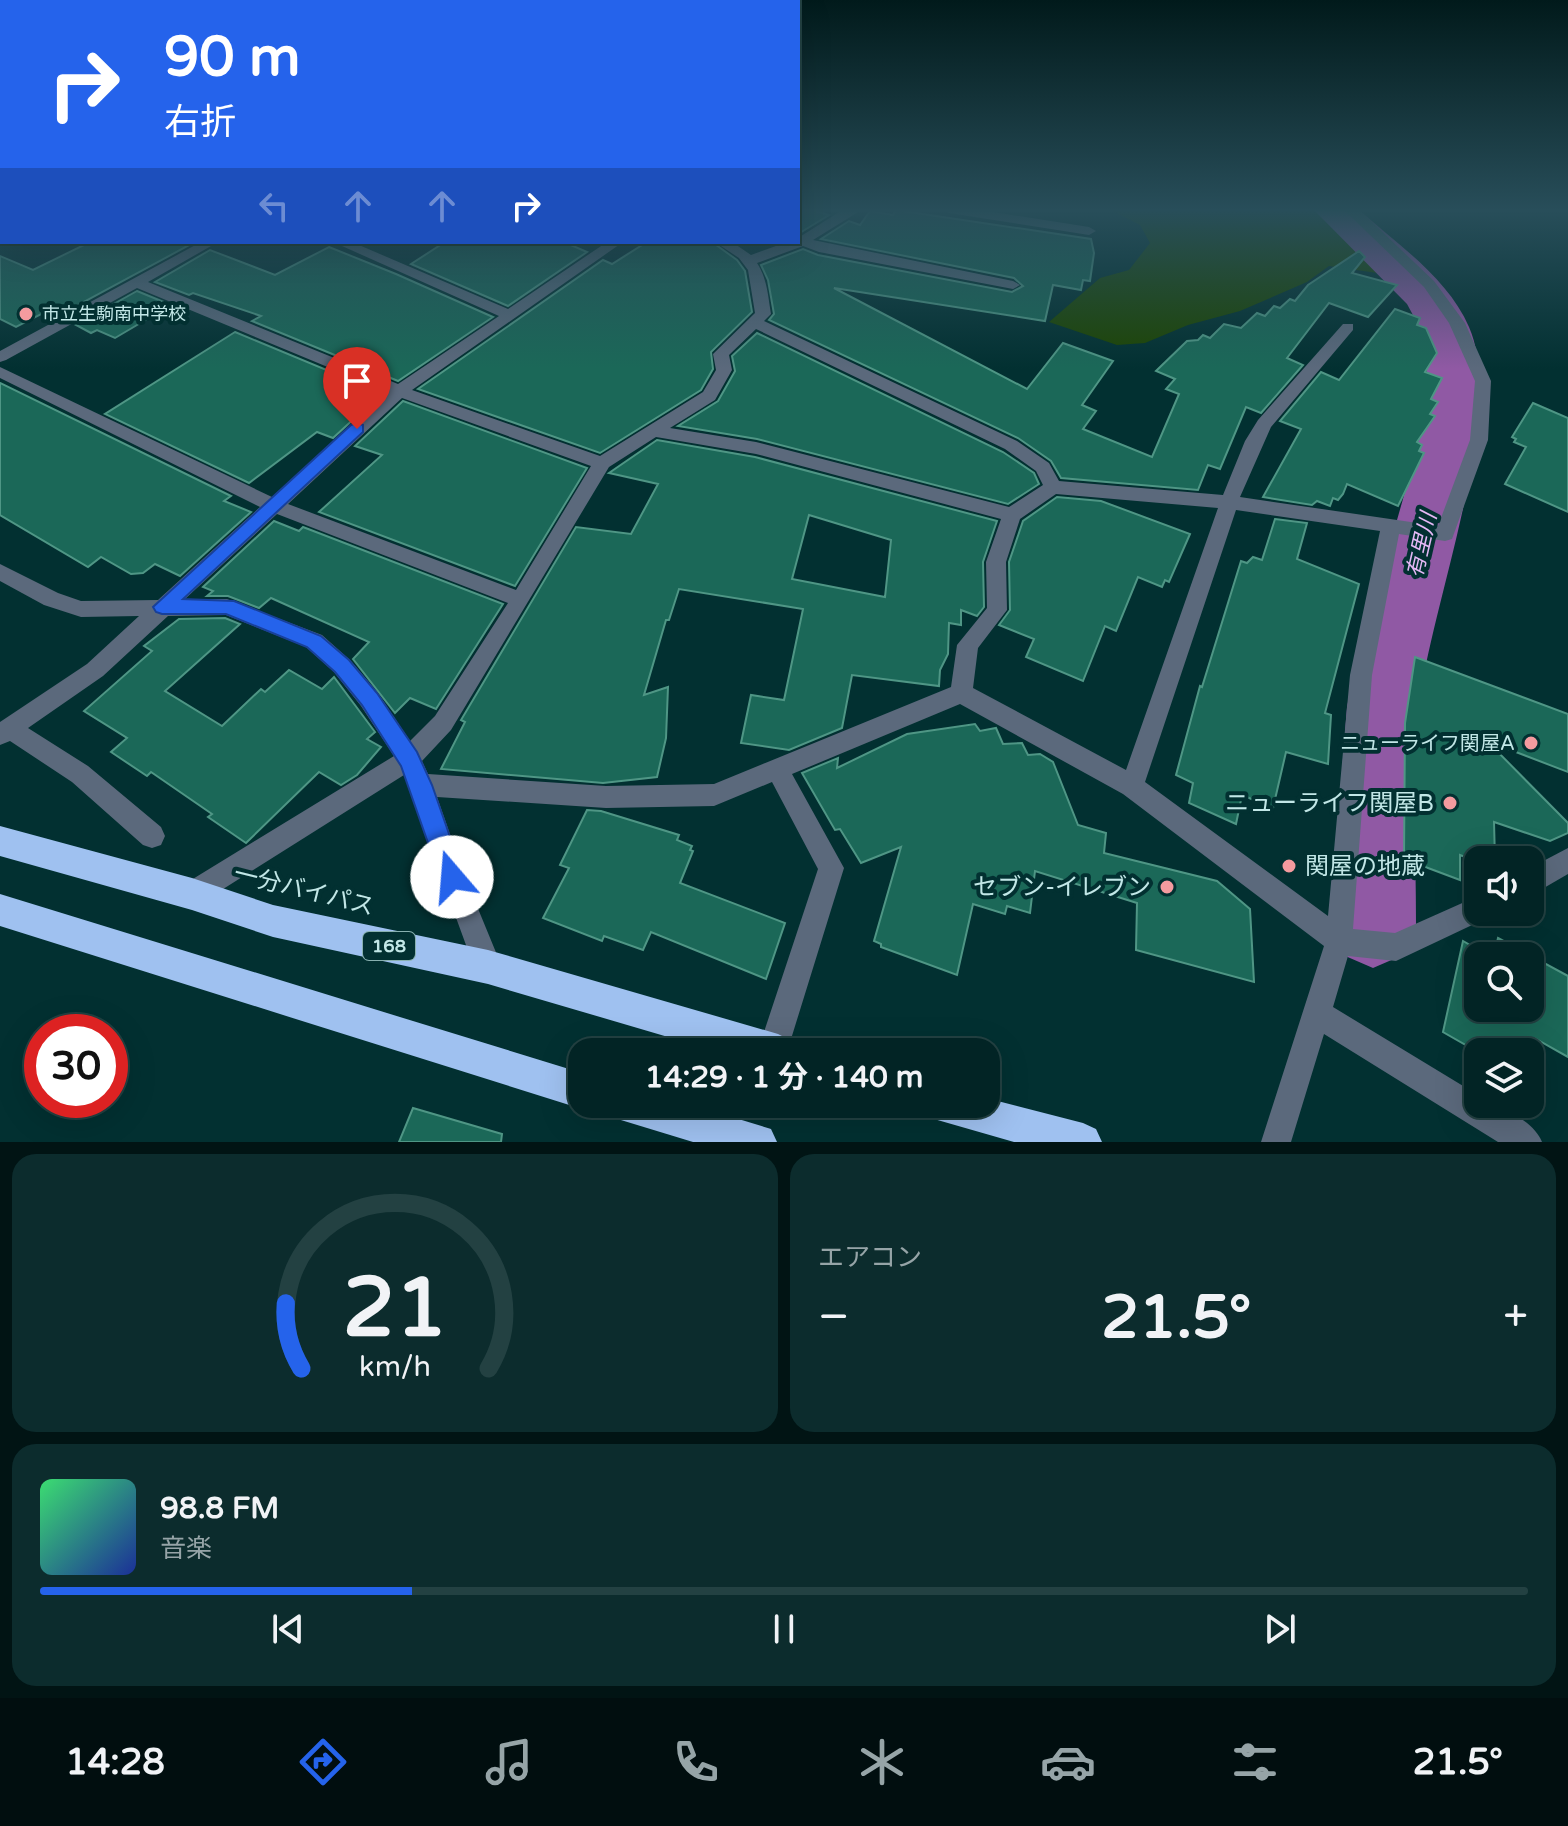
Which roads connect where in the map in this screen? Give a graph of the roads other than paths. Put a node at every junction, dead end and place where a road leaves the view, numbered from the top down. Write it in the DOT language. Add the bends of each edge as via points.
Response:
graph roads {
  1 [pos="172,262"];
  2 [pos="387,262"];
  3 [pos="587,262"];
  4 [pos="752,262"];
  5 [pos="894,262"];
  6 [pos="1406,262"];
  7 [pos="134,282"];
  8 [pos="1013,285"];
  9 [pos="510,315"];
  10 [pos="754,322"];
  11 [pos="1348,327"];
  12 [pos="0,357"];
  13 [pos="0,372"];
  14 [pos="399,391"];
  15 [pos="652,431"];
  16 [pos="602,463"];
  17 [pos="1053,487"];
  18 [pos="1229,502"];
  19 [pos="272,505"];
  20 [pos="1012,515"];
  21 [pos="1391,524"];
  22 [pos="0,572"];
  23 [pos="521,600"];
  24 [pos="162,607"];
  25 [pos="961,693"];
  26 [pos="5,732"];
  27 [pos="409,759"];
  28 [pos="777,769"];
  29 [pos="421,785"];
  30 [pos="1132,786"];
  31 [pos="152,836"];
  32 [pos="0,841"];
  33 [pos="1568,860"];
  34 [pos="1544,875"];
  35 [pos="192,894"];
  36 [pos="0,910"];
  37 [pos="1464,915"];
  38 [pos="1339,941"];
  39 [pos="488,967"];
  40 [pos="1316,1013"];
  41 [pos="731,1038"];
  42 [pos="779,1038"];
  43 [pos="568,1087"];
  44 [pos="673,1118"];
  45 [pos="993,1118"];
  46 [pos="758,1142"];
  47 [pos="1083,1142"];
  48 [pos="1276,1142"];
  49 [pos="1527,1142"];
  1 -- 7 [label="street"];
  2 -- 9 [label="street"];
  3 -- 9 [label="street"];
  4 -- 10 [label="street" via="760,279 763,314"];
  5 -- 8 [label="street"];
  6 -- 21 [label="street" via="1457,323 1483,381 1479,440 1445,534"];
  7 -- 12 [label="street"];
  7 -- 14 [label="street"];
  9 -- 14 [label="street"];
  10 -- 15 [label="street" via="721,354 724,370 709,396"];
  10 -- 17 [label="street" via="1011,445 1043,467"];
  11 -- 18 [label="street" via="1264,424"];
  13 -- 19 [label="street"];
  14 -- 16 [label="street"];
  14 -- 19 [label="street"];
  15 -- 16 [label="street"];
  15 -- 20 [label="street" via="756,448"];
  16 -- 23 [label="street"];
  17 -- 18 [label="street"];
  17 -- 20 [label="street"];
  18 -- 21 [label="street"];
  18 -- 30 [label="street"];
  19 -- 23 [label="street"];
  19 -- 24 [label="street"];
  20 -- 25 [label="street" via="996,562 997,610 968,645"];
  21 -- 38 [label="street" via="1361,675"];
  22 -- 24 [label="street" via="81,609"];
  23 -- 27 [label="street" via="443,723"];
  24 -- 26 [label="street" via="95,670"];
  24 -- 27 [label="street" via="227,607 314,641 369,699"];
  25 -- 28 [label="street"];
  25 -- 30 [label="street"];
  26 -- 31 [label="street" via="80,774"];
  27 -- 29 [label="street"];
  27 -- 35 [label="street"];
  28 -- 29 [label="street" via="714,795 606,797"];
  28 -- 42 [label="street" via="831,868"];
  29 -- 39 [label="street"];
  30 -- 38 [label="street"];
  32 -- 35 [label="highway, 一分バイパス / 168"];
  33 -- 34 [label="street"];
  35 -- 39 [label="highway, 一分バイパス / 168" via="273,921"];
  36 -- 43 [label="highway"];
  37 -- 38 [label="street" via="1396,947"];
  38 -- 40 [label="street"];
  39 -- 41 [label="highway, 一分バイパス / 168"];
  40 -- 48 [label="street"];
  40 -- 49 [label="street"];
  44 -- 46 [label="highway"];
  45 -- 47 [label="highway"];
}
